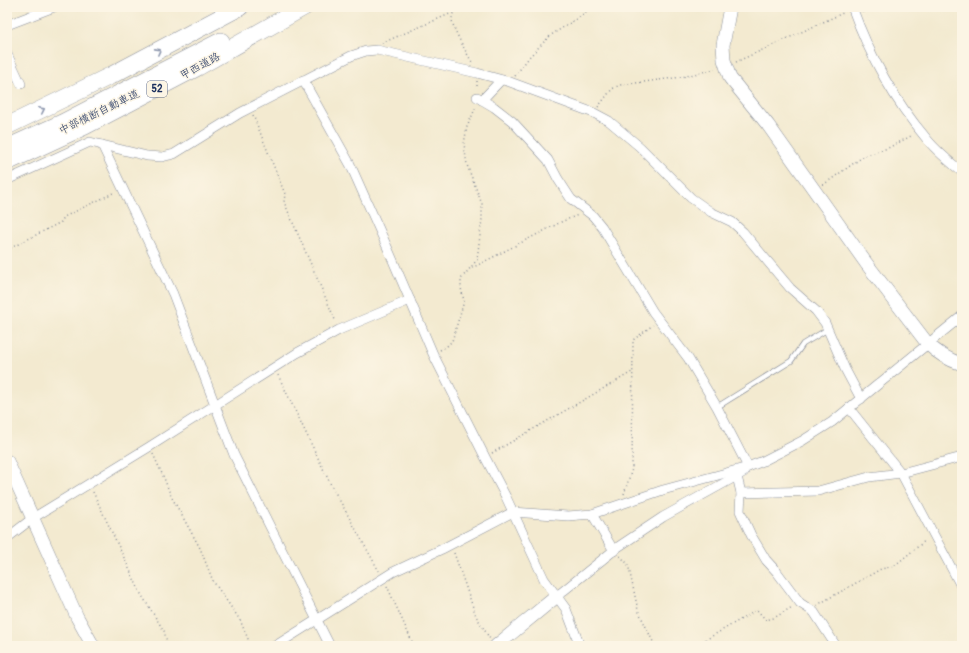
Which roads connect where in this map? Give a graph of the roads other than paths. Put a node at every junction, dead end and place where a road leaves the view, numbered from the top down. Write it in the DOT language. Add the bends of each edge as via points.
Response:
graph roads {
  1 [pos="54,7"];
  2 [pos="240,7"];
  3 [pos="281,7"];
  4 [pos="294,7"];
  5 [pos="304,7"];
  6 [pos="730,7"];
  7 [pos="852,7"];
  8 [pos="7,25"];
  9 [pos="7,54"];
  10 [pos="303,80"];
  11 [pos="506,81"];
  12 [pos="21,84"];
  13 [pos="7,126"];
  14 [pos="102,145"];
  15 [pos="7,148"];
  16 [pos="7,156"];
  17 [pos="7,162"];
  18 [pos="962,172"];
  19 [pos="7,180"];
  20 [pos="410,300"];
  21 [pos="962,316"];
  22 [pos="828,329"];
  23 [pos="927,343"];
  24 [pos="962,364"];
  25 [pos="861,399"];
  26 [pos="215,406"];
  27 [pos="717,407"];
  28 [pos="849,408"];
  29 [pos="962,457"];
  30 [pos="7,461"];
  31 [pos="763,461"];
  32 [pos="748,467"];
  33 [pos="737,473"];
  34 [pos="901,473"];
  35 [pos="741,492"];
  36 [pos="514,512"];
  37 [pos="592,514"];
  38 [pos="33,518"];
  39 [pos="7,538"];
  40 [pos="614,551"];
  41 [pos="962,588"];
  42 [pos="557,596"];
  43 [pos="316,619"];
  44 [pos="493,643"];
  45 [pos="93,646"];
  46 [pos="275,646"];
  47 [pos="330,646"];
  48 [pos="580,646"];
  49 [pos="836,646"];
  1 -- 8 [label="street"];
  13 -- 2 [label="highway, one-way" via="110,76"];
  3 -- 15 [label="highway, 中部横断自動車道" via="139,85"];
  4 -- 16 [label="highway, 中部横断自動車道" via="223,48"];
  5 -- 17 [label="highway, 甲西道路 / 52" via="198,68 85,126"];
  6 -- 23 [label="street" via="723,45 724,60 730,78 768,125 866,263"];
  7 -- 18 [label="street" via="884,78 920,131"];
  9 -- 12 [label="street"];
  10 -- 11 [label="street" via="351,56 377,50"];
  10 -- 14 [label="street" via="168,156 147,156"];
  10 -- 20 [label="street" via="350,164"];
  11 -- 22 [label="street" via="594,113 609,121 640,147 691,198 732,222 743,232 790,288 816,311"];
  11 -- 27 [label="street" via="479,99 512,121 548,160 571,199 593,216 602,227"];
  14 -- 19 [label="street" via="90,142"];
  14 -- 26 [label="street" via="173,294"];
  20 -- 26 [label="street" via="339,330 297,353"];
  20 -- 36 [label="street" via="433,354"];
  21 -- 23 [label="street"];
  22 -- 25 [label="street"];
  22 -- 27 [label="lane" via="803,344 790,361"];
  23 -- 24 [label="street" via="946,358"];
  23 -- 25 [label="street"];
  25 -- 28 [label="street"];
  26 -- 38 [label="street"];
  26 -- 43 [label="street" via="234,455"];
  27 -- 32 [label="street"];
  28 -- 31 [label="street" via="802,441"];
  28 -- 34 [label="street"];
  29 -- 34 [label="street"];
  30 -- 38 [label="street"];
  31 -- 32 [label="street"];
  31 -- 33 [label="street"];
  32 -- 33 [label="street"];
  33 -- 35 [label="street"];
  33 -- 37 [label="street" via="663,490"];
  33 -- 40 [label="street" via="664,516"];
  34 -- 35 [label="street" via="869,477 818,492"];
  34 -- 41 [label="street"];
  35 -- 49 [label="street" via="740,511 766,560 800,603 814,612"];
  36 -- 37 [label="street" via="568,516"];
  36 -- 42 [label="street" via="544,579"];
  36 -- 43 [label="street" via="393,572"];
  37 -- 40 [label="street"];
  38 -- 39 [label="street"];
  38 -- 45 [label="street" via="77,617"];
  40 -- 42 [label="street"];
  42 -- 44 [label="street"];
  42 -- 48 [label="street" via="566,609"];
  43 -- 46 [label="street"];
  43 -- 47 [label="street"];
}
